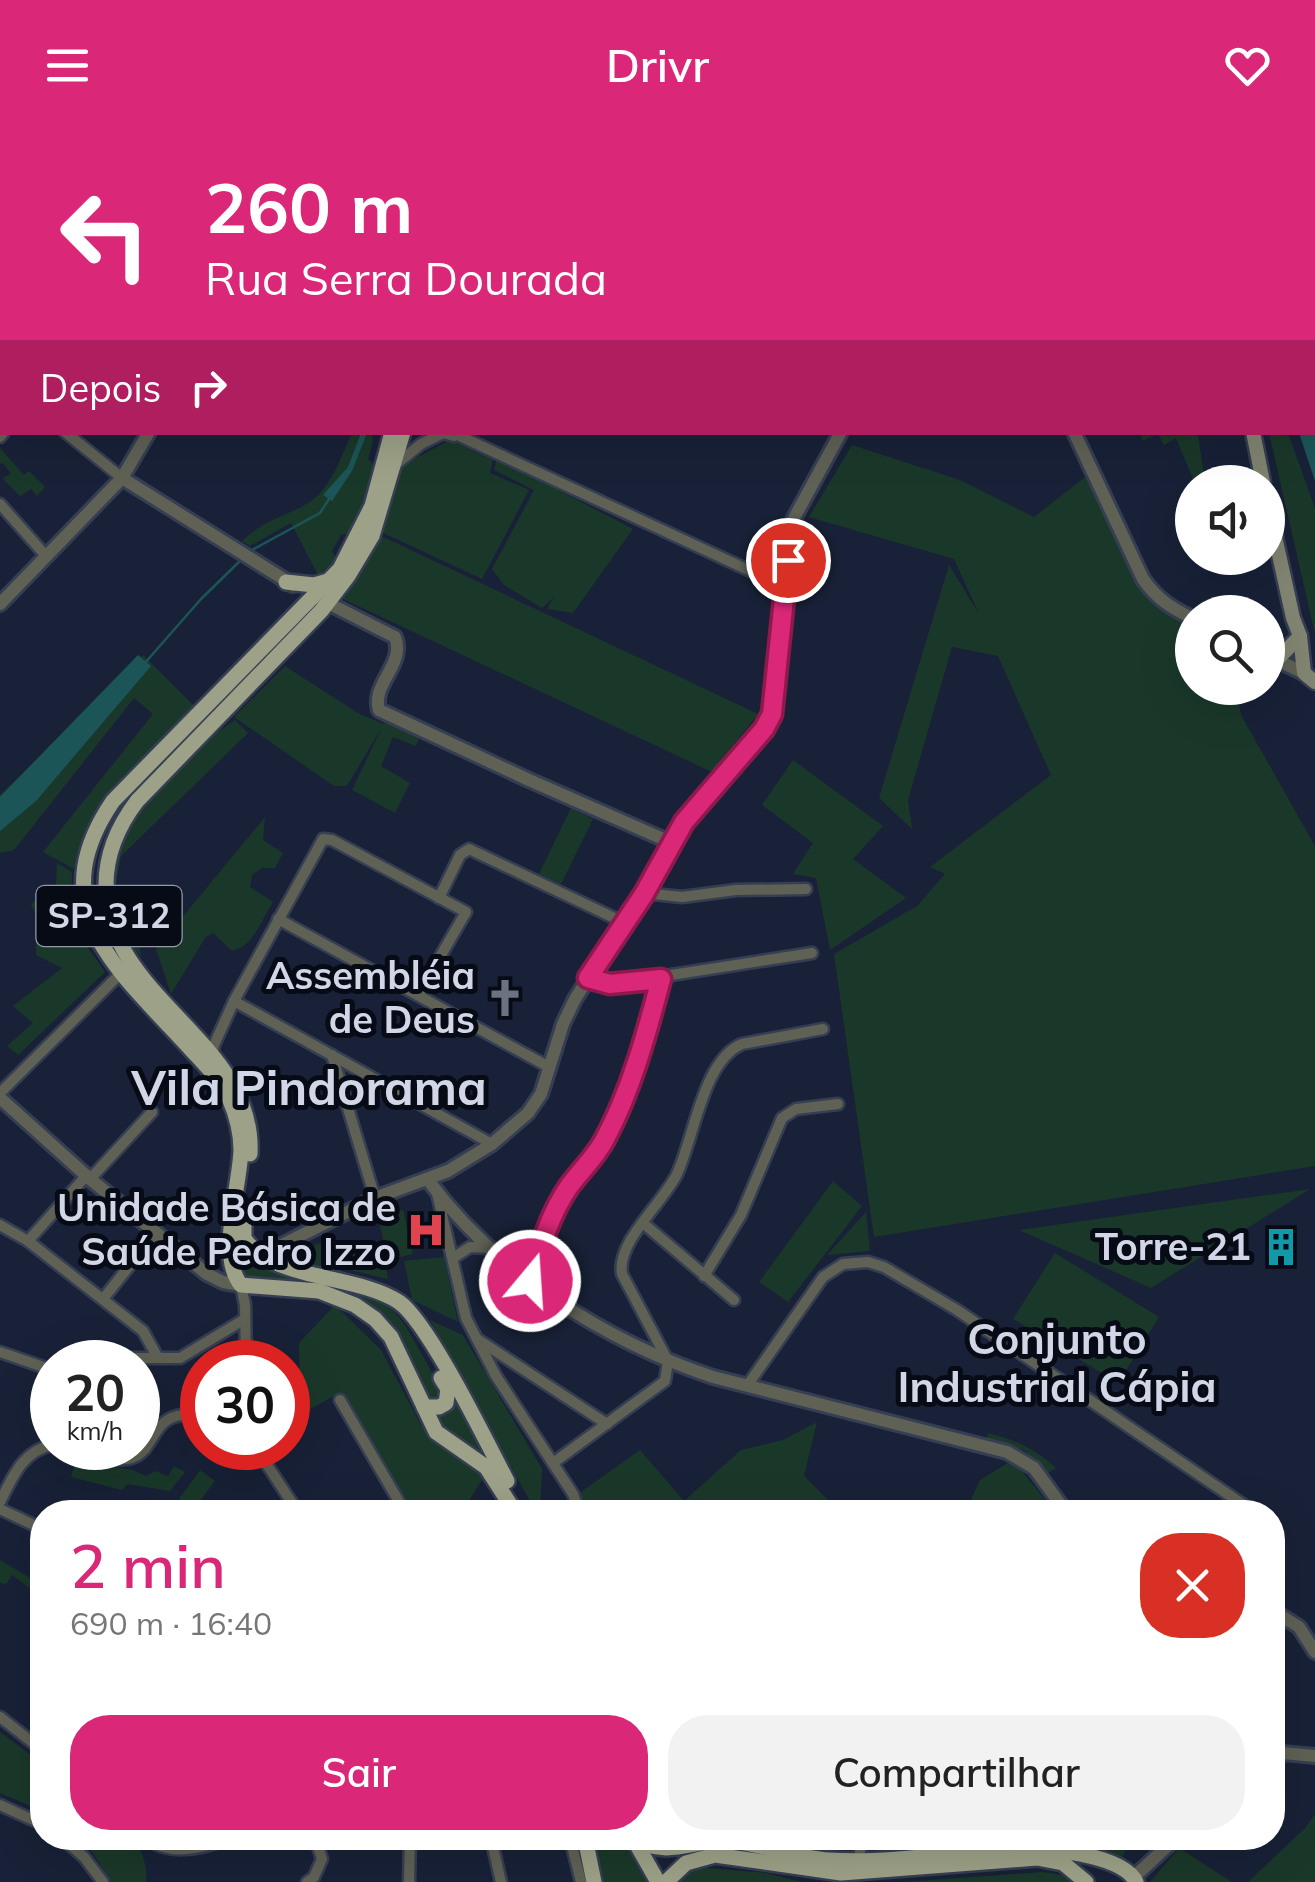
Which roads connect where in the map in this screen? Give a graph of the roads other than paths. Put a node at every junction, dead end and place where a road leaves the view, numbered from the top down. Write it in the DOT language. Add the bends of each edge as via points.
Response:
graph roads {
  1 [pos="68,435"];
  2 [pos="147,435"];
  3 [pos="391,435"];
  4 [pos="402,435"];
  5 [pos="437,435"];
  6 [pos="454,435"];
  7 [pos="839,435"];
  8 [pos="1075,435"];
  9 [pos="1254,435"];
  10 [pos="1260,465"];
  11 [pos="394,466"];
  12 [pos="122,478"];
  13 [pos="0,504"];
  14 [pos="46,556"];
  15 [pos="1283,575"];
  16 [pos="331,580"];
  17 [pos="293,585"];
  18 [pos="785,587"];
  19 [pos="316,602"];
  20 [pos="0,604"];
  21 [pos="1175,610"];
  22 [pos="1293,618"];
  23 [pos="1300,636"];
  24 [pos="1285,648"];
  25 [pos="1285,663"];
  26 [pos="1311,673"];
  27 [pos="670,842"];
  28 [pos="806,889"];
  29 [pos="644,894"];
  30 [pos="438,898"];
  31 [pos="278,920"];
  32 [pos="625,923"];
  33 [pos="812,954"];
  34 [pos="121,973"];
  35 [pos="588,978"];
  36 [pos="661,979"];
  37 [pos="418,996"];
  38 [pos="234,1001"];
  39 [pos="823,1029"];
  40 [pos="332,1056"];
  41 [pos="212,1057"];
  42 [pos="549,1067"];
  43 [pos="0,1096"];
  44 [pos="838,1104"];
  45 [pos="152,1112"];
  46 [pos="492,1144"];
  47 [pos="88,1178"];
  48 [pos="432,1186"];
  49 [pos="375,1198"];
  50 [pos="643,1223"];
  51 [pos="0,1224"];
  52 [pos="308,1232"];
  53 [pos="155,1234"];
  54 [pos="28,1240"];
  55 [pos="491,1248"];
  56 [pos="262,1255"];
  57 [pos="453,1258"];
  58 [pos="293,1268"];
  59 [pos="704,1276"];
  60 [pos="530,1281"];
  61 [pos="241,1285"];
  62 [pos="374,1290"];
  63 [pos="103,1299"];
  64 [pos="734,1300"];
  65 [pos="246,1320"];
  66 [pos="476,1338"];
  67 [pos="148,1340"];
  68 [pos="246,1340"];
  69 [pos="0,1352"];
  70 [pos="160,1358"];
  71 [pos="668,1361"];
  72 [pos="30,1362"];
  73 [pos="746,1386"];
  74 [pos="340,1400"];
  75 [pos="424,1407"];
  76 [pos="180,1415"];
  77 [pos="607,1424"];
  78 [pos="160,1428"];
  79 [pos="30,1454"];
  80 [pos="553,1463"];
  81 [pos="270,1470"];
  82 [pos="290,1500"];
  83 [pos="399,1500"];
  84 [pos="508,1500"];
  85 [pos="518,1500"];
  86 [pos="574,1500"];
  87 [pos="1057,1500"];
  88 [pos="1236,1500"];
  89 [pos="0,1505"];
  90 [pos="30,1522"];
  91 [pos="1285,1619"];
  92 [pos="1299,1628"];
  93 [pos="1315,1630"];
  94 [pos="1315,1652"];
  95 [pos="0,1717"];
  96 [pos="30,1741"];
  97 [pos="1285,1753"];
  98 [pos="1315,1756"];
  99 [pos="0,1805"];
  100 [pos="30,1819"];
  101 [pos="76,1850"];
  102 [pos="319,1850"];
  103 [pos="410,1850"];
  104 [pos="493,1850"];
  105 [pos="573,1850"];
  106 [pos="588,1850"];
  107 [pos="640,1850"];
  108 [pos="675,1850"];
  109 [pos="772,1850"];
  110 [pos="861,1850"];
  111 [pos="979,1850"];
  112 [pos="1052,1850"];
  113 [pos="1164,1850"];
  114 [pos="860,1860"];
  115 [pos="1112,1864"];
  116 [pos="672,1876"];
  117 [pos="1135,1880"];
  118 [pos="103,1882"];
  119 [pos="307,1882"];
  120 [pos="409,1882"];
  121 [pos="501,1882"];
  122 [pos="582,1882"];
  123 [pos="594,1882"];
  124 [pos="658,1882"];
  125 [pos="1088,1882"];
  1 -- 12 [label="street"];
  2 -- 12 [label="street"];
  3 -- 16 [label="main road, SP-312" via="372,506"];
  4 -- 11 [label="main road, SP-312"];
  5 -- 11 [label="street"];
  6 -- 18 [label="street"];
  7 -- 18 [label="street" via="794,520"];
  8 -- 21 [label="street" via="1143,579"];
  9 -- 10 [label="main road"];
  11 -- 19 [label="main road, SP-312" via="372,536 348,576"];
  12 -- 14 [label="street"];
  12 -- 17 [label="street"];
  13 -- 14 [label="street"];
  14 -- 20 [label="street"];
  15 -- 22 [label="main road"];
  16 -- 17 [label="main road"];
  16 -- 19 [label="main road, SP-312"];
  17 -- 19 [label="main road"];
  18 -- 27 [label="street" via="772,714"];
  19 -- 27 [label="street" via="395,637 398,651 378,696 379,710"];
  19 -- 34 [label="main road, SP-312" via="104,815 88,856 84,898 95,937"];
  19 -- 41 [label="main road, SP-312" via="302,631 137,801 107,864 106,903 116,938"];
  22 -- 23 [label="main road"];
  22 -- 26 [label="main road"];
  23 -- 24 [label="main road"];
  23 -- 26 [label="main road"];
  25 -- 26 [label="street"];
  27 -- 29 [label="street"];
  28 -- 29 [label="street"];
  29 -- 32 [label="street"];
  30 -- 31 [label="street" via="324,839"];
  30 -- 32 [label="street" via="469,849"];
  30 -- 37 [label="street" via="466,912"];
  31 -- 37 [label="street"];
  31 -- 38 [label="street"];
  32 -- 35 [label="street"];
  33 -- 36 [label="street"];
  34 -- 43 [label="street"];
  34 -- 61 [label="main road, SP-312" via="214,1075 232,1105 241,1144 231,1260"];
  35 -- 36 [label="street" via="610,984"];
  35 -- 42 [label="street"];
  36 -- 60 [label="street" via="614,1122 560,1202"];
  37 -- 42 [label="street"];
  38 -- 40 [label="street"];
  38 -- 41 [label="street"];
  39 -- 50 [label="street" via="742,1044 724,1056 679,1170"];
  40 -- 46 [label="street"];
  40 -- 49 [label="street"];
  41 -- 56 [label="main road, SP-312" via="247,1116 251,1147 243,1235"];
  42 -- 46 [label="street" via="536,1104"];
  43 -- 47 [label="street"];
  44 -- 59 [label="street" via="796,1109 782,1118 742,1215"];
  45 -- 47 [label="street"];
  46 -- 48 [label="street"];
  47 -- 53 [label="street"];
  47 -- 54 [label="street"];
  48 -- 49 [label="street"];
  48 -- 55 [label="street"];
  48 -- 57 [label="street"];
  49 -- 52 [label="street"];
  50 -- 59 [label="street"];
  50 -- 71 [label="street" via="620,1266"];
  51 -- 54 [label="street"];
  52 -- 56 [label="street"];
  52 -- 58 [label="street" via="294,1252"];
  53 -- 61 [label="street" via="206,1274"];
  53 -- 63 [label="street"];
  54 -- 63 [label="street"];
  55 -- 57 [label="street" via="470,1247"];
  55 -- 60 [label="street"];
  56 -- 58 [label="main road"];
  57 -- 66 [label="street"];
  58 -- 62 [label="main road"];
  59 -- 64 [label="street"];
  60 -- 71 [label="street"];
  61 -- 65 [label="street"];
  61 -- 75 [label="main road" via="319,1290 355,1305 391,1338"];
  62 -- 75 [label="main road" via="412,1328 448,1389 446,1402"];
  62 -- 85 [label="main road" via="400,1302 418,1322"];
  63 -- 67 [label="street"];
  65 -- 68 [label="street"];
  65 -- 70 [label="street" via="180,1358"];
  66 -- 77 [label="street"];
  66 -- 80 [label="street"];
  69 -- 72 [label="street"];
  71 -- 73 [label="street"];
  71 -- 77 [label="street" via="665,1381"];
  73 -- 87 [label="street" via="1008,1452 1034,1468"];
  73 -- 88 [label="street" via="823,1277 843,1264 868,1262 957,1310"];
  74 -- 83 [label="street"];
  75 -- 84 [label="main road" via="436,1432 493,1474"];
  76 -- 78 [label="street"];
  77 -- 80 [label="street"];
  79 -- 89 [label="street"];
  80 -- 86 [label="street"];
  81 -- 82 [label="street"];
  89 -- 90 [label="street"];
  91 -- 92 [label="street"];
  92 -- 93 [label="street"];
  92 -- 94 [label="street"];
  95 -- 96 [label="street"];
  97 -- 98 [label="street"];
  99 -- 100 [label="street"];
  101 -- 118 [label="street"];
  102 -- 119 [label="street" via="322,1858"];
  103 -- 120 [label="street"];
  104 -- 121 [label="street"];
  105 -- 122 [label="street"];
  106 -- 123 [label="main road"];
  107 -- 124 [label="main road"];
  108 -- 116 [label="main road"];
  109 -- 114 [label="main road"];
  110 -- 114 [label="street"];
  111 -- 114 [label="main road"];
  112 -- 115 [label="main road"];
  113 -- 117 [label="street"];
  115 -- 117 [label="main road"];
  115 -- 125 [label="main road"];
  116 -- 125 [label="main road" via="696,1858 715,1855 841,1873 1037,1858 1063,1863"];
}
